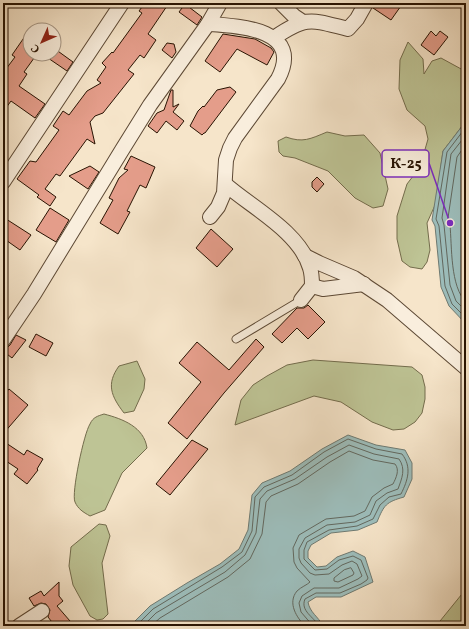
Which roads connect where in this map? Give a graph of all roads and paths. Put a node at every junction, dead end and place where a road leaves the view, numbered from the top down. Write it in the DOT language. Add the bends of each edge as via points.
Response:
graph roads {
  1 [pos="122,3"];
  2 [pos="220,3"];
  3 [pos="281,3"];
  4 [pos="366,3"];
  5 [pos="303,22"];
  6 [pos="208,24"];
  7 [pos="274,38"];
  8 [pos="3,182"];
  9 [pos="225,184"];
  10 [pos="210,217"];
  11 [pos="305,256"];
  12 [pos="364,284"];
  13 [pos="312,286"];
  14 [pos="301,300"];
  15 [pos="236,339"];
  16 [pos="3,340"];
  17 [pos="466,368"];
  18 [pos="42,611"];
  19 [pos="19,626"];
  1 -- 8 [label="street"];
  2 -- 6 [label="street"];
  3 -- 5 [label="street"];
  4 -- 5 [label="street" via="348,29 317,21"];
  5 -- 7 [label="street"];
  6 -- 7 [label="street" via="264,32"];
  6 -- 16 [label="street" via="150,105"];
  7 -- 9 [label="street" via="284,57 281,72 235,138 226,160"];
  9 -- 10 [label="street" via="218,208"];
  9 -- 11 [label="street" via="282,228"];
  11 -- 12 [label="street"];
  11 -- 13 [label="street" via="310,268"];
  12 -- 13 [label="street" via="323,289"];
  12 -- 17 [label="street" via="423,329"];
  13 -- 14 [label="street"];
  14 -- 15 [label="lane"];
  18 -- 19 [label="street"];
}
